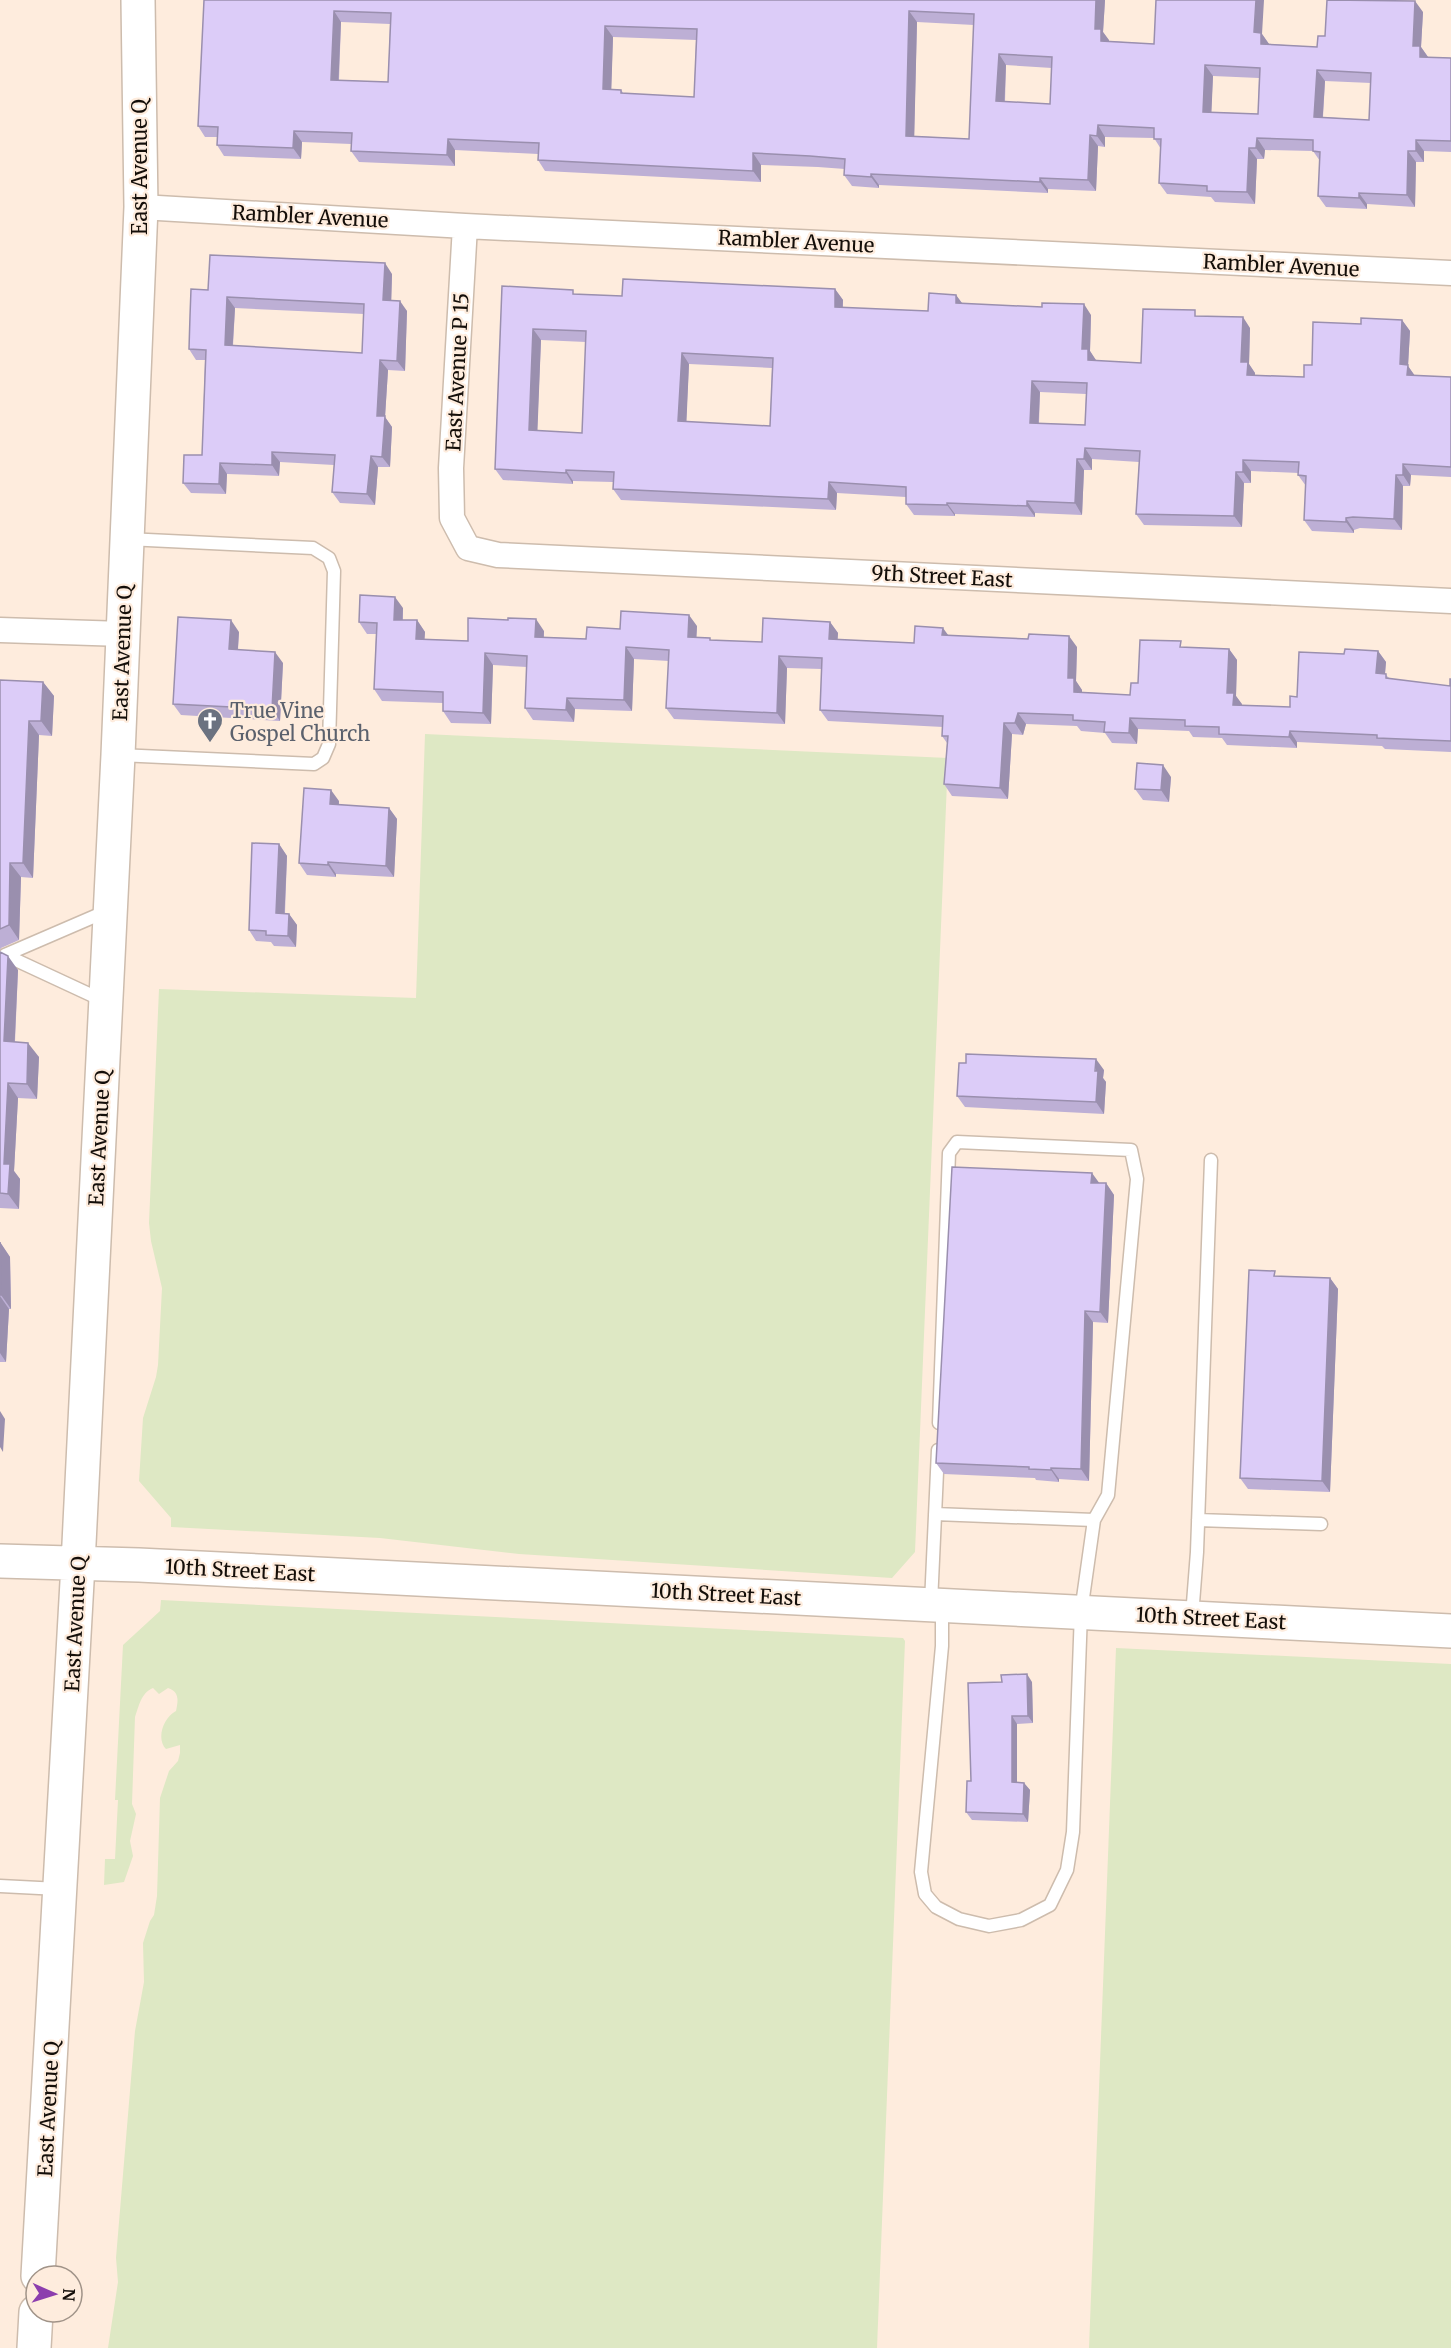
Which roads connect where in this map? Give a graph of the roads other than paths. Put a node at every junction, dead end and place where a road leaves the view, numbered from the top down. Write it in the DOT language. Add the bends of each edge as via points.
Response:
graph roads {
  1 [pos="138,0"];
  2 [pos="141,207"];
  3 [pos="465,226"];
  4 [pos="1451,273"];
  5 [pos="452,518"];
  6 [pos="127,539"];
  7 [pos="1451,601"];
  8 [pos="0,630"];
  9 [pos="123,634"];
  10 [pos="118,755"];
  11 [pos="111,909"];
  12 [pos="3,955"];
  13 [pos="106,1002"];
  14 [pos="1211,1160"];
  15 [pos="935,1514"];
  16 [pos="1094,1520"];
  17 [pos="1198,1520"];
  18 [pos="1321,1524"];
  19 [pos="0,1561"];
  20 [pos="78,1564"];
  21 [pos="937,1604"];
  22 [pos="1081,1612"];
  23 [pos="1192,1617"];
  24 [pos="1451,1631"];
  25 [pos="0,1886"];
  26 [pos="60,1889"];
  27 [pos="40,2264"];
  28 [pos="35,2324"];
  29 [pos="34,2348"];
  1 -- 2 [label="main road, East Avenue Q"];
  2 -- 3 [label="street, Rambler Avenue"];
  2 -- 6 [label="main road, East Avenue Q"];
  3 -- 4 [label="street, Rambler Avenue"];
  3 -- 5 [label="street, East Avenue P 15" via="451,468"];
  5 -- 7 [label="street, 9th Street East" via="468,548 498,555"];
  6 -- 9 [label="main road, East Avenue Q"];
  6 -- 10 [label="lane" via="313,548 329,558 334,571 329,744 323,758 314,764"];
  8 -- 9 [label="street"];
  9 -- 10 [label="main road, East Avenue Q"];
  10 -- 11 [label="main road, East Avenue Q"];
  11 -- 12 [label="lane"];
  11 -- 13 [label="main road, East Avenue Q"];
  12 -- 13 [label="lane"];
  13 -- 20 [label="main road, East Avenue Q"];
  14 -- 17 [label="lane"];
  15 -- 16 [label="lane"];
  15 -- 16 [label="lane" via="949,1153 957,1142 1131,1150 1137,1179 1108,1494"];
  15 -- 21 [label="lane"];
  16 -- 22 [label="lane"];
  17 -- 18 [label="lane"];
  17 -- 23 [label="lane"];
  19 -- 20 [label="main road, 10th Street East"];
  20 -- 21 [label="main road, 10th Street East"];
  20 -- 26 [label="main road, East Avenue Q"];
  21 -- 22 [label="main road, 10th Street East"];
  21 -- 22 [label="lane" via="942,1646 921,1872 925,1894 936,1907 959,1919 989,1926 1021,1920 1050,1905 1067,1870 1073,1832"];
  22 -- 23 [label="main road, 10th Street East"];
  23 -- 24 [label="main road, 10th Street East"];
  25 -- 26 [label="lane"];
  26 -- 27 [label="main road, East Avenue Q"];
  28 -- 29 [label="main road"];
}
